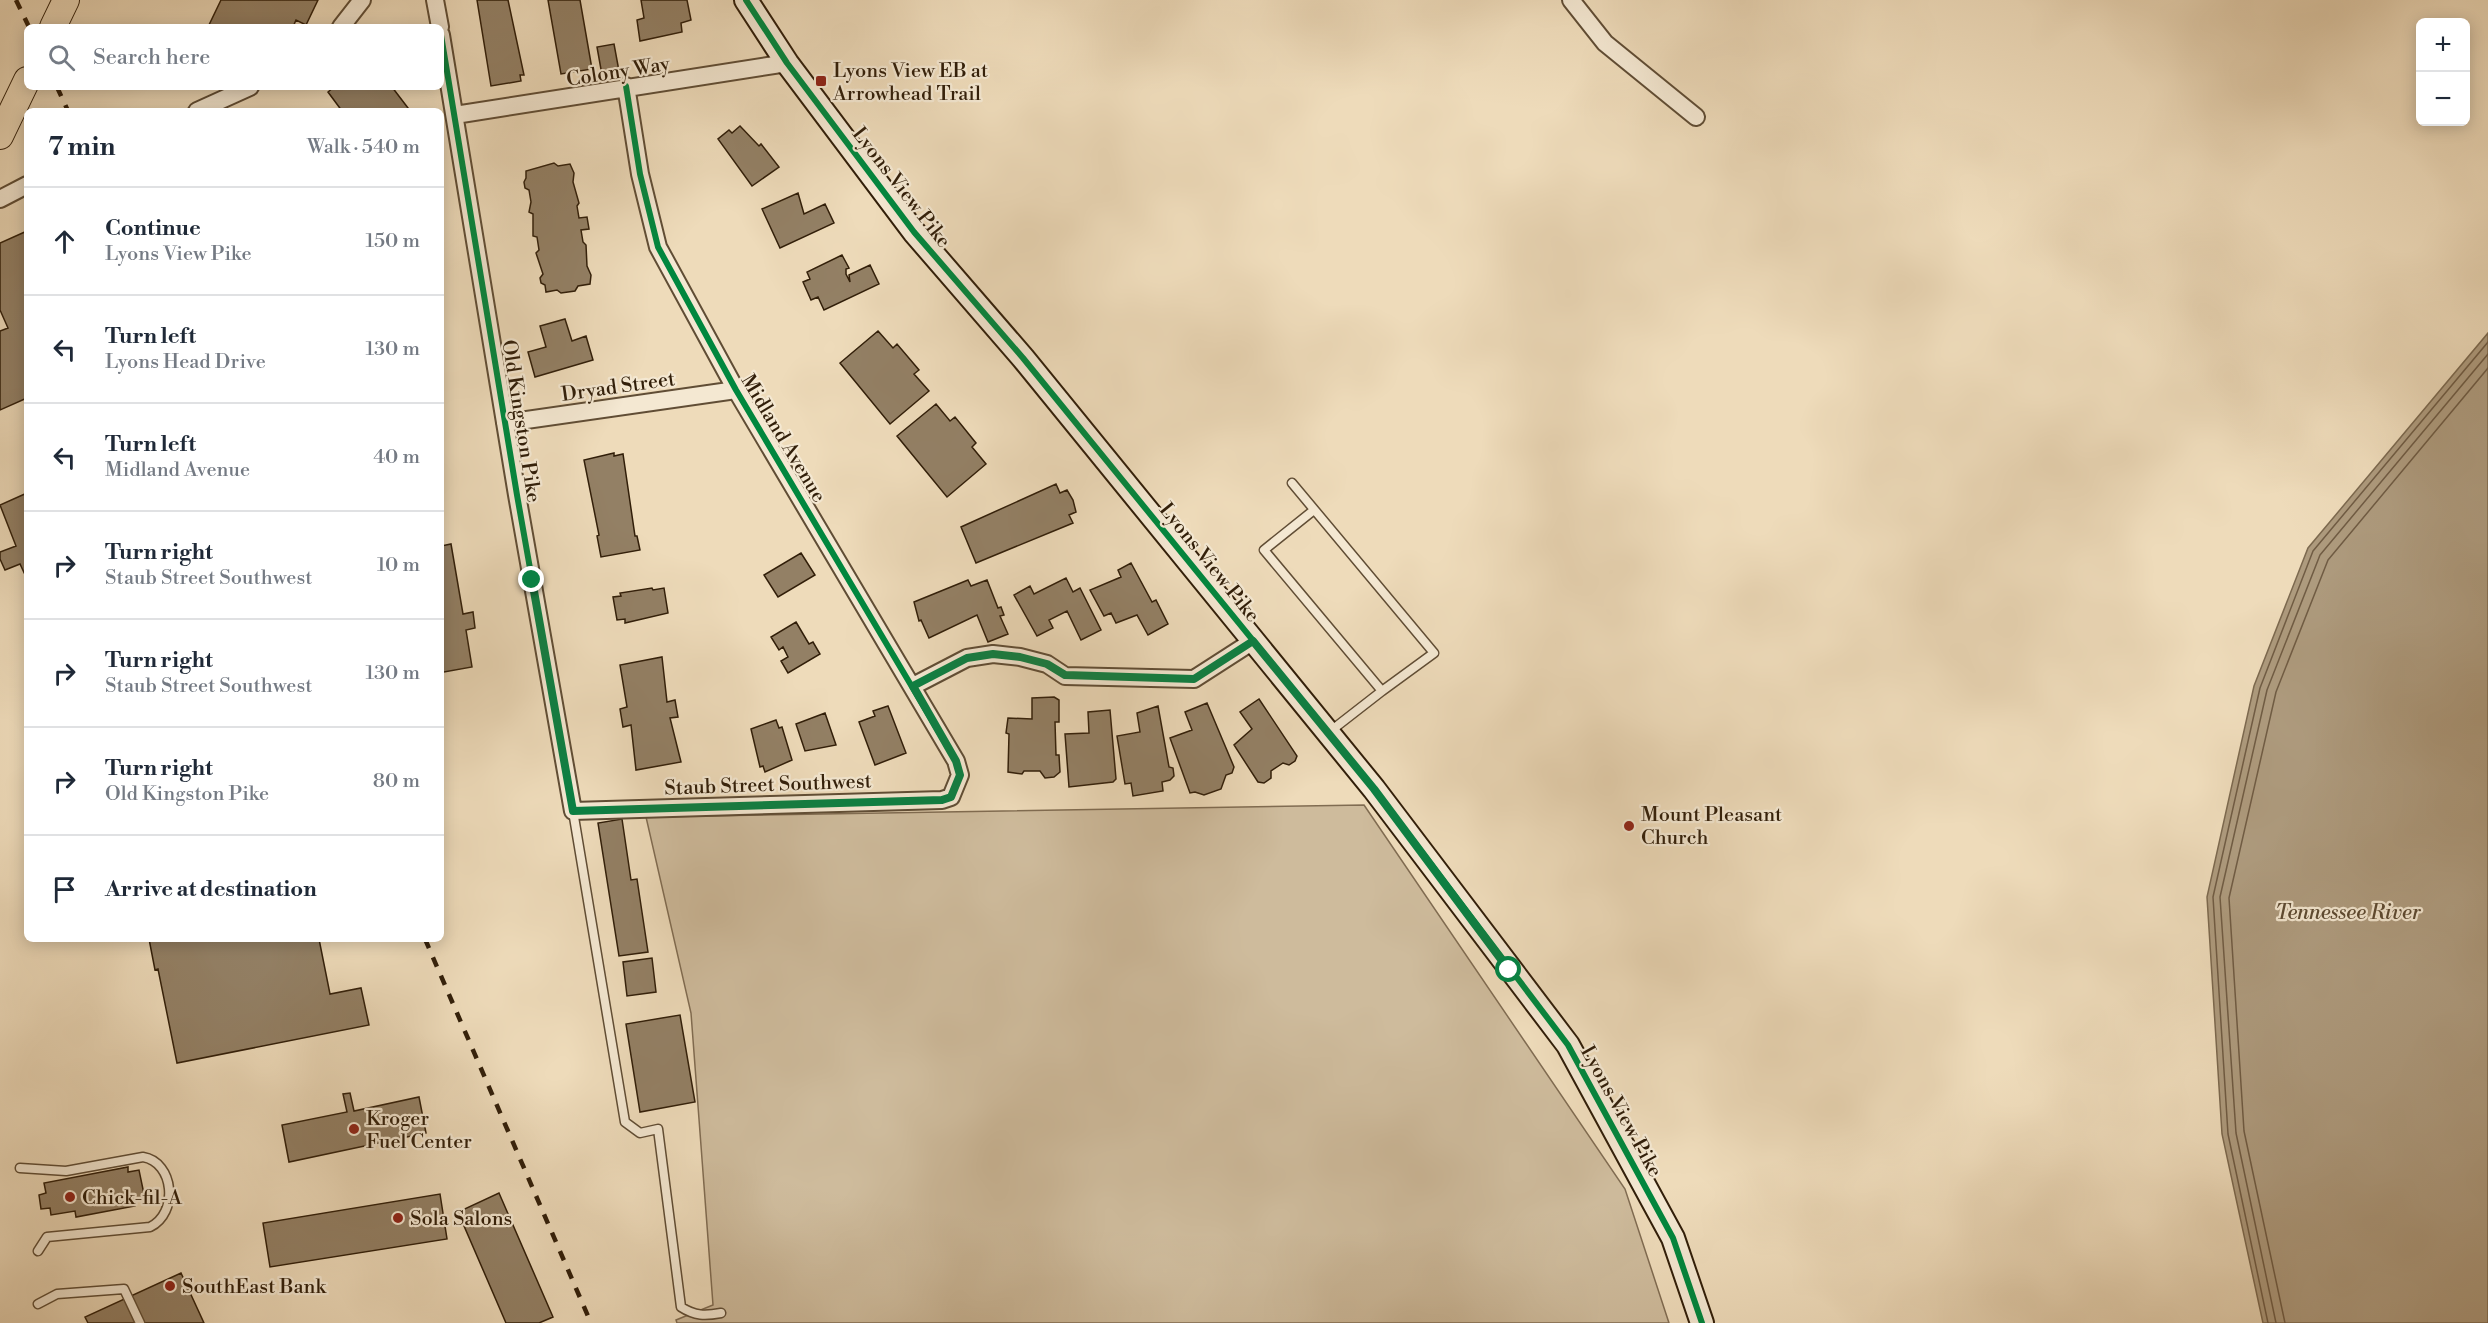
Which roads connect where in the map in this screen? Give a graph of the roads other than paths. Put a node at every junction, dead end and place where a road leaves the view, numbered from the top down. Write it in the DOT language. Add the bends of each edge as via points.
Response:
graph roads {
  1 [pos="66,0"];
  2 [pos="362,0"];
  3 [pos="435,0"];
  4 [pos="746,0"];
  5 [pos="1571,0"];
  6 [pos="54,24"];
  7 [pos="343,24"];
  8 [pos="439,24"];
  9 [pos="444,52"];
  10 [pos="787,63"];
  11 [pos="24,86"];
  12 [pos="626,86"];
  13 [pos="243,90"];
  14 [pos="203,108"];
  15 [pos="455,115"];
  16 [pos="1696,117"];
  17 [pos="3,130"];
  18 [pos="24,187"];
  19 [pos="0,199"];
  20 [pos="736,390"];
  21 [pos="505,423"];
  22 [pos="1292,483"];
  23 [pos="1314,510"];
  24 [pos="1253,641"];
  25 [pos="913,686"];
  26 [pos="1382,691"];
  27 [pos="1328,733"];
  28 [pos="958,787"];
  29 [pos="573,811"];
  30 [pos="20,1168"];
  31 [pos="38,1251"];
  32 [pos="38,1304"];
  33 [pos="721,1313"];
  34 [pos="140,1323"];
  35 [pos="1702,1323"];
  1 -- 6 [label="main road"];
  2 -- 7 [label="street"];
  3 -- 8 [label="street"];
  4 -- 10 [label="street, Lyons View Pike"];
  5 -- 16 [label="street" via="1605,43"];
  9 -- 15 [label="street, Old Kingston Pike"];
  10 -- 12 [label="street, Colony Way"];
  10 -- 24 [label="street, Lyons View Pike" via="914,232 1023,358"];
  11 -- 17 [label="main road"];
  12 -- 15 [label="street, Colony Way"];
  12 -- 20 [label="street, Midland Avenue" via="640,174 658,247"];
  13 -- 14 [label="street"];
  15 -- 21 [label="street, Old Kingston Pike"];
  18 -- 19 [label="street"];
  20 -- 21 [label="street, Dryad Street"];
  20 -- 25 [label="street, Midland Avenue"];
  21 -- 29 [label="street, Old Kingston Pike"];
  22 -- 23 [label="lane"];
  23 -- 26 [label="lane" via="1264,550"];
  23 -- 26 [label="lane" via="1434,653"];
  24 -- 25 [label="street" via="1194,679 1065,675 1047,664 993,654 967,658"];
  24 -- 27 [label="street, Lyons View Pike"];
  25 -- 28 [label="street, Midland Avenue" via="956,761"];
  26 -- 27 [label="lane"];
  27 -- 35 [label="street, Lyons View Pike" via="1568,1046 1673,1238"];
  28 -- 29 [label="street, Staub Street Southwest" via="951,797 942,800"];
  29 -- 33 [label="lane" via="625,1122 640,1132 658,1129 681,1307 704,1316"];
  30 -- 31 [label="lane" via="66,1171 143,1157 152,1159 166,1177 168,1207 159,1222 150,1227 47,1237"];
  32 -- 34 [label="lane" via="57,1294 124,1289"];
}
